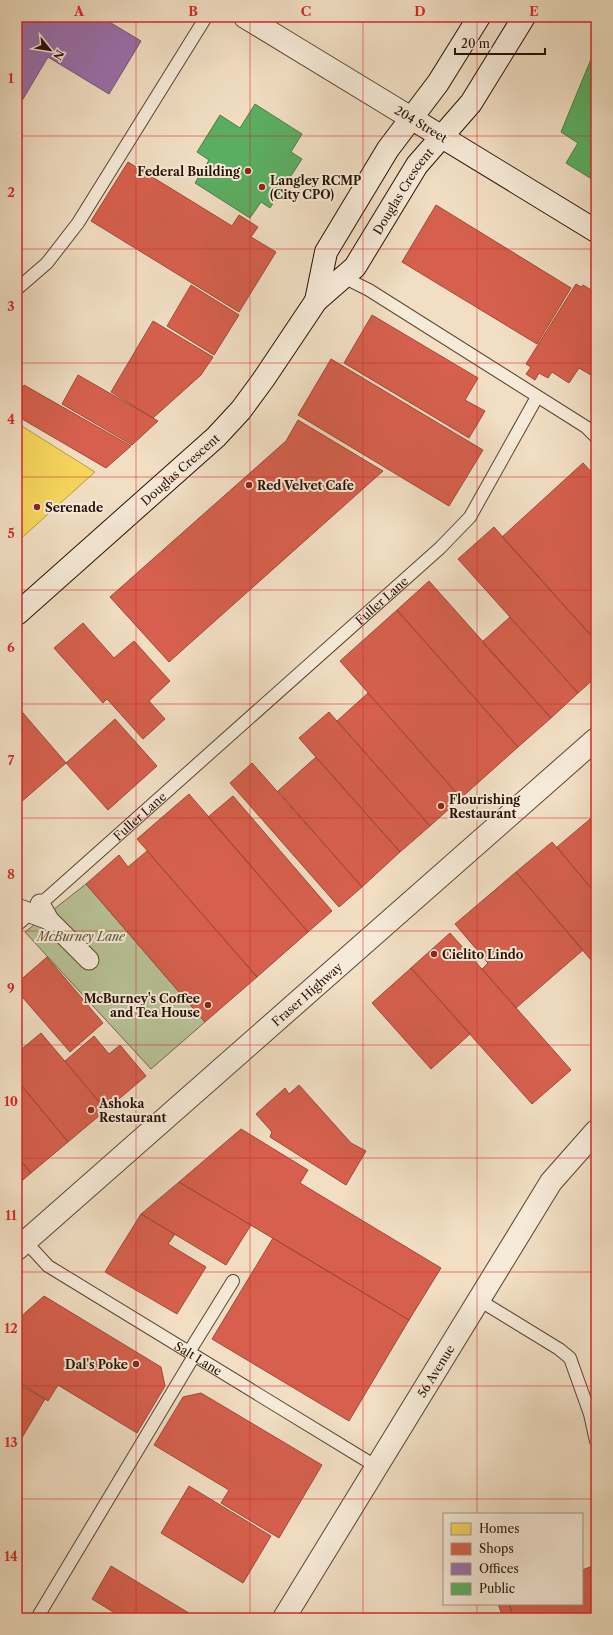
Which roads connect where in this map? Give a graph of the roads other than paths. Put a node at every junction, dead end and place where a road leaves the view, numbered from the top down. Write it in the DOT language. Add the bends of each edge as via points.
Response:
graph roads {
  1 [pos="206,17"];
  2 [pos="245,17"];
  3 [pos="479,17"];
  4 [pos="524,17"];
  5 [pos="411,118"];
  6 [pos="443,137"];
  7 [pos="596,231"];
  8 [pos="343,277"];
  9 [pos="17,289"];
  10 [pos="316,301"];
  11 [pos="537,397"];
  12 [pos="596,437"];
  13 [pos="17,614"];
  14 [pos="596,739"];
  15 [pos="26,912"];
  16 [pos="89,960"];
  17 [pos="596,1131"];
  18 [pos="21,1245"];
  19 [pos="233,1282"];
  20 [pos="479,1300"];
  21 [pos="192,1354"];
  22 [pos="596,1441"];
  23 [pos="377,1467"];
  24 [pos="37,1618"];
  25 [pos="284,1618"];
  1 -- 9 [label="lane" via="69,236 48,263"];
  2 -- 5 [label="street, 204 Street"];
  3 -- 5 [label="street, Douglas Crescent" via="438,83"];
  4 -- 6 [label="street, Douglas Crescent" via="471,103"];
  5 -- 6 [label="street, 204 Street"];
  5 -- 10 [label="street, Douglas Crescent" via="388,149 326,252"];
  6 -- 7 [label="street, 204 Street"];
  6 -- 8 [label="street, Douglas Crescent" via="417,165 355,267"];
  8 -- 10 [label="street, Douglas Crescent"];
  8 -- 11 [label="lane" via="369,290"];
  10 -- 13 [label="street, Douglas Crescent" via="241,410 216,437"];
  11 -- 12 [label="lane" via="586,427"];
  11 -- 15 [label="lane, Fuller Lane" via="470,516 440,548"];
  14 -- 18 [label="street, Fraser Highway"];
  15 -- 16 [label="street" via="49,920"];
  17 -- 20 [label="street, 56 Avenue" via="551,1182"];
  18 -- 21 [label="lane, Salt Lane" via="48,1266"];
  19 -- 21 [label="lane"];
  20 -- 22 [label="lane" via="570,1358 590,1414"];
  20 -- 23 [label="street, 56 Avenue"];
  21 -- 23 [label="lane, Salt Lane"];
  21 -- 24 [label="lane"];
  23 -- 25 [label="street, 56 Avenue"];
}
